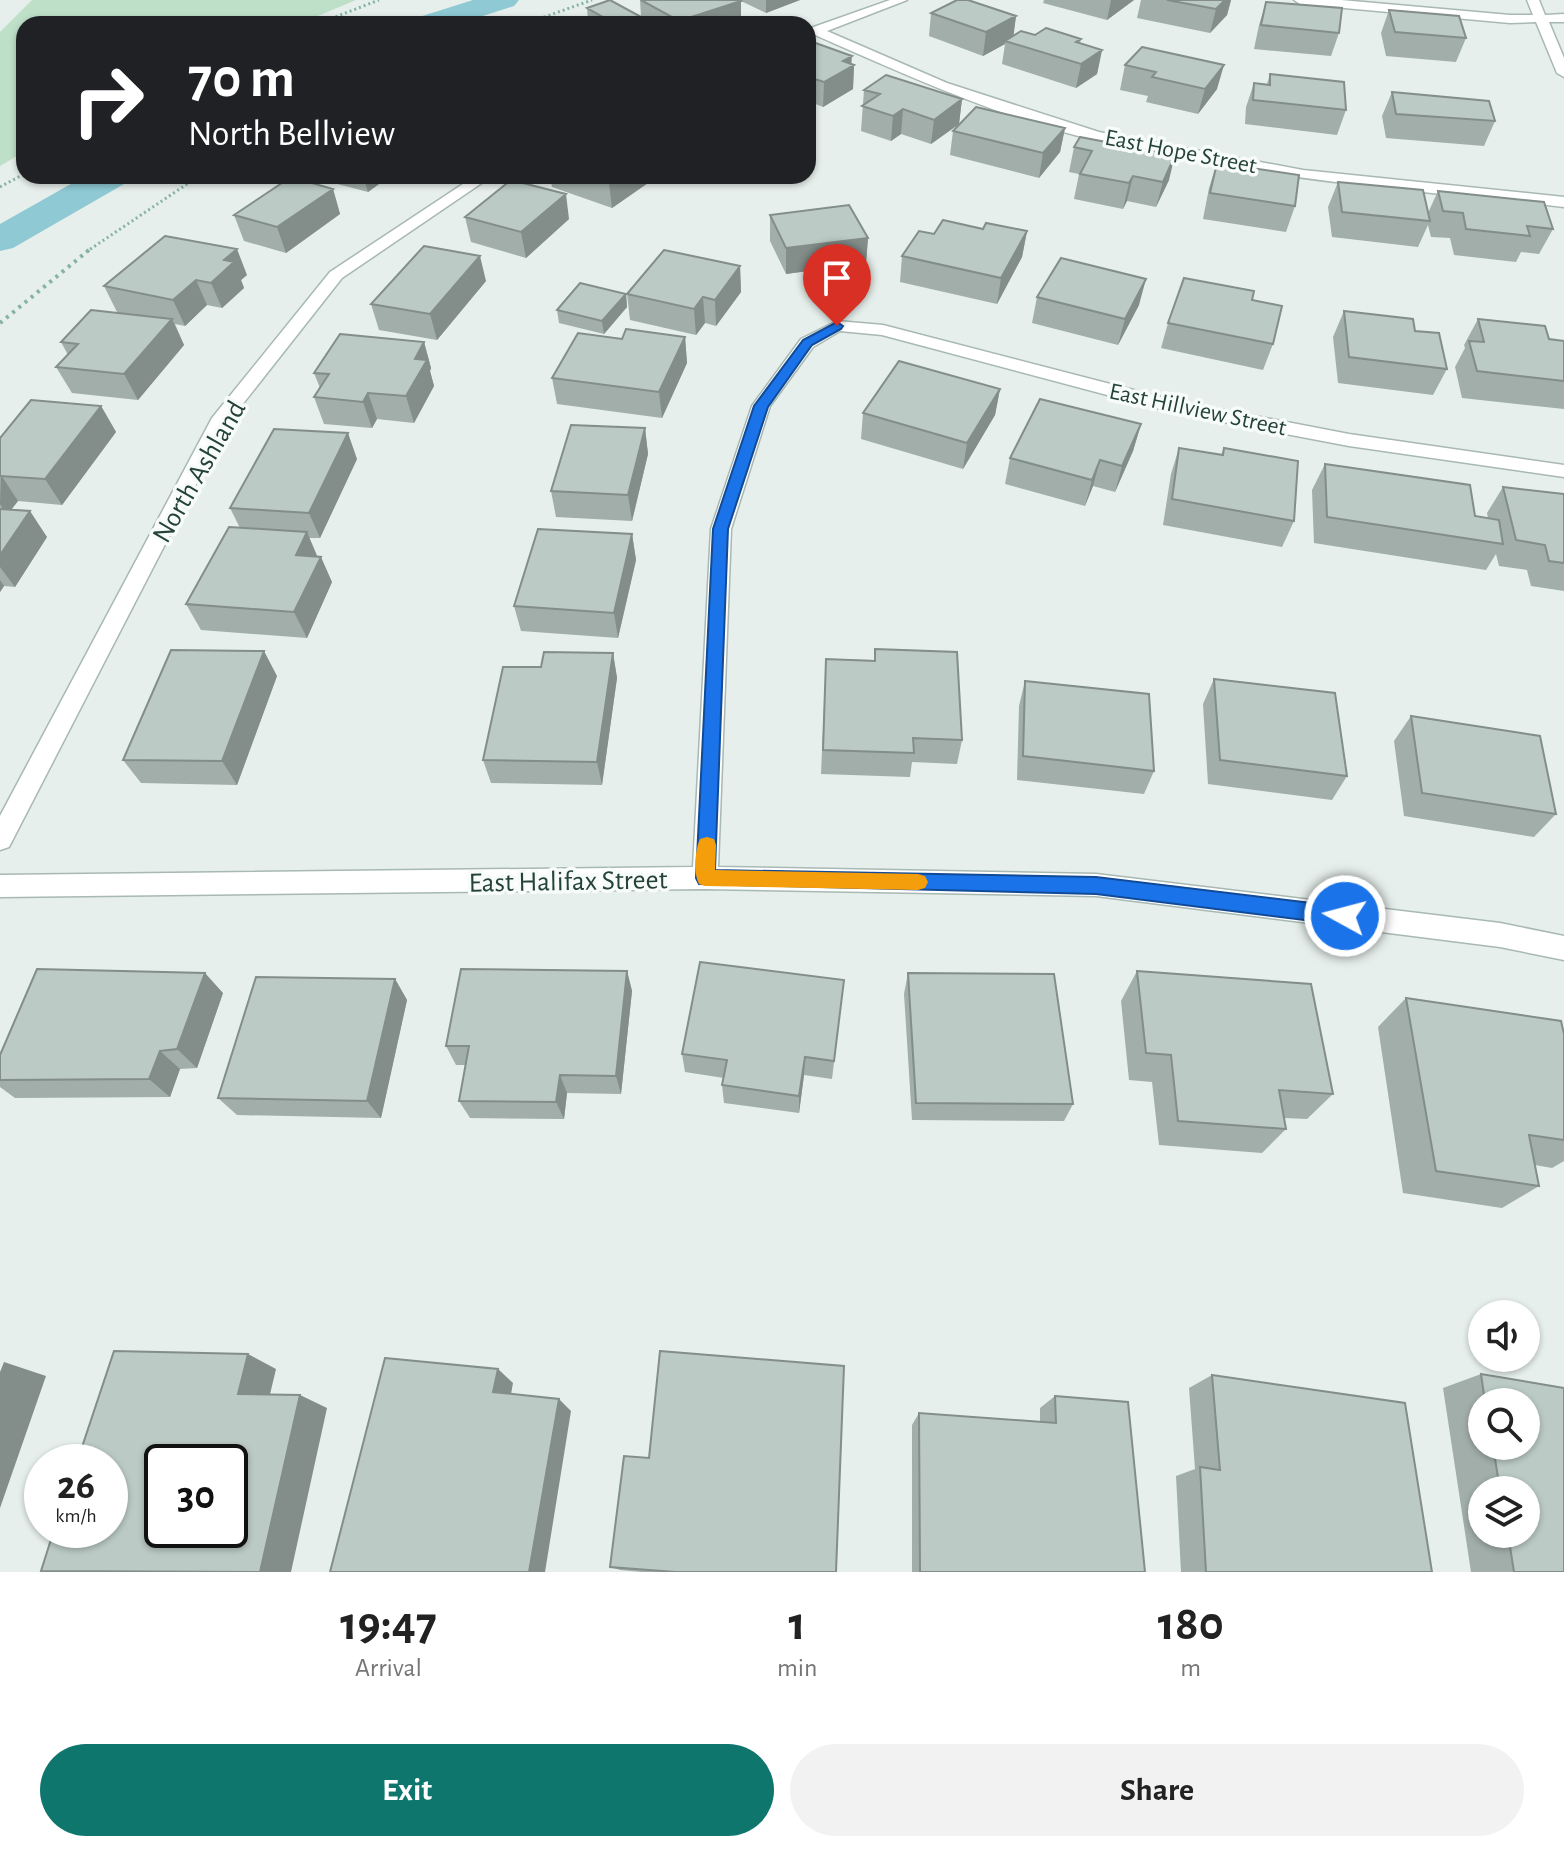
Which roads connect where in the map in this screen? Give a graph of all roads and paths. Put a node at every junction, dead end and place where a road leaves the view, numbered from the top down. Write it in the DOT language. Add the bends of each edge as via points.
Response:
graph roads {
  1 [pos="379,0"];
  2 [pos="592,0"];
  3 [pos="901,0"];
  4 [pos="1300,0"];
  5 [pos="1533,0"];
  6 [pos="338,16"];
  7 [pos="547,16"];
  8 [pos="1564,18"];
  9 [pos="1541,19"];
  10 [pos="816,31"];
  11 [pos="816,34"];
  12 [pos="1564,73"];
  13 [pos="187,184"];
  14 [pos="473,184"];
  15 [pos="1564,202"];
  16 [pos="0,323"];
  17 [pos="1564,471"];
  18 [pos="0,840"];
  19 [pos="705,878"];
  20 [pos="0,886"];
  21 [pos="1564,948"];
  1 -- 6 [label="path"];
  2 -- 7 [label="path"];
  3 -- 10 [label="street"];
  4 -- 9 [label="street"];
  5 -- 9 [label="street"];
  8 -- 9 [label="street"];
  9 -- 12 [label="street"];
  11 -- 15 [label="street, East Hope Street" via="942,86 1096,136 1303,174"];
  13 -- 16 [label="path" via="101,239"];
  14 -- 18 [label="street, North Ashland" via="336,275 219,422"];
  17 -- 19 [label="street, East Hillview Street" via="1349,440 1171,406 883,330 837,326 807,343 761,406 721,529"];
  19 -- 20 [label="street, East Halifax Street"];
  19 -- 21 [label="street, East Halifax Street" via="1096,885 1500,935"];
}
